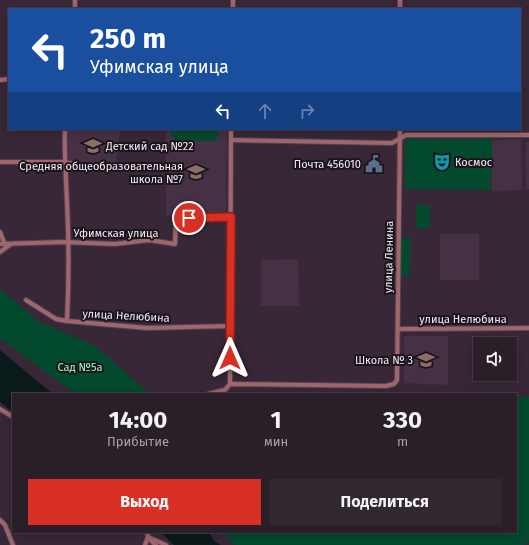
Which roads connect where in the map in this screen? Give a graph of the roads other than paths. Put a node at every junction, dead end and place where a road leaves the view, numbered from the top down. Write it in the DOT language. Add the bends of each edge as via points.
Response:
graph roads {
  1 [pos="65,130"];
  2 [pos="231,130"];
  3 [pos="400,130"];
  4 [pos="529,135"];
  5 [pos="400,138"];
  6 [pos="231,140"];
  7 [pos="0,162"];
  8 [pos="64,162"];
  9 [pos="96,168"];
  10 [pos="231,217"];
  11 [pos="0,232"];
  12 [pos="68,242"];
  13 [pos="12,243"];
  14 [pos="0,244"];
  15 [pos="5,245"];
  16 [pos="0,252"];
  17 [pos="26,300"];
  18 [pos="67,321"];
  19 [pos="230,326"];
  20 [pos="529,328"];
  21 [pos="398,329"];
  22 [pos="230,384"];
  23 [pos="212,393"];
  24 [pos="0,409"];
  25 [pos="12,416"];
  26 [pos="0,520"];
  27 [pos="147,533"];
  28 [pos="148,538"];
  29 [pos="13,545"];
  30 [pos="145,545"];
  31 [pos="156,545"];
  32 [pos="166,545"];
  1 -- 8 [label="street"];
  2 -- 6 [label="street"];
  3 -- 5 [label="street, улица Ленина"];
  4 -- 5 [label="street" via="406,135"];
  5 -- 6 [label="street" via="392,143"];
  5 -- 21 [label="street, улица Ленина"];
  6 -- 10 [label="street"];
  7 -- 8 [label="street"];
  8 -- 9 [label="street"];
  8 -- 12 [label="street"];
  10 -- 12 [label="street, Уфимская улица" via="176,218 175,244 150,240 115,244"];
  10 -- 19 [label="street"];
  11 -- 15 [label="street"];
  12 -- 13 [label="street, Уфимская улица"];
  12 -- 18 [label="street"];
  13 -- 15 [label="street, Уфимская улица"];
  13 -- 16 [label="street"];
  14 -- 15 [label="street, Уфимская улица"];
  17 -- 18 [label="street, улица Нелюбина" via="56,319"];
  18 -- 19 [label="street, улица Нелюбина" via="147,328"];
  19 -- 22 [label="street"];
  20 -- 21 [label="street, улица Нелюбина"];
  21 -- 22 [label="street, улица Ленина" via="397,380 394,384"];
  22 -- 23 [label="street" via="224,390"];
  24 -- 25 [label="street"];
  26 -- 29 [label="street" via="6,525"];
  27 -- 28 [label="street"];
  28 -- 30 [label="street"];
  28 -- 31 [label="street"];
  28 -- 32 [label="street"];
}
